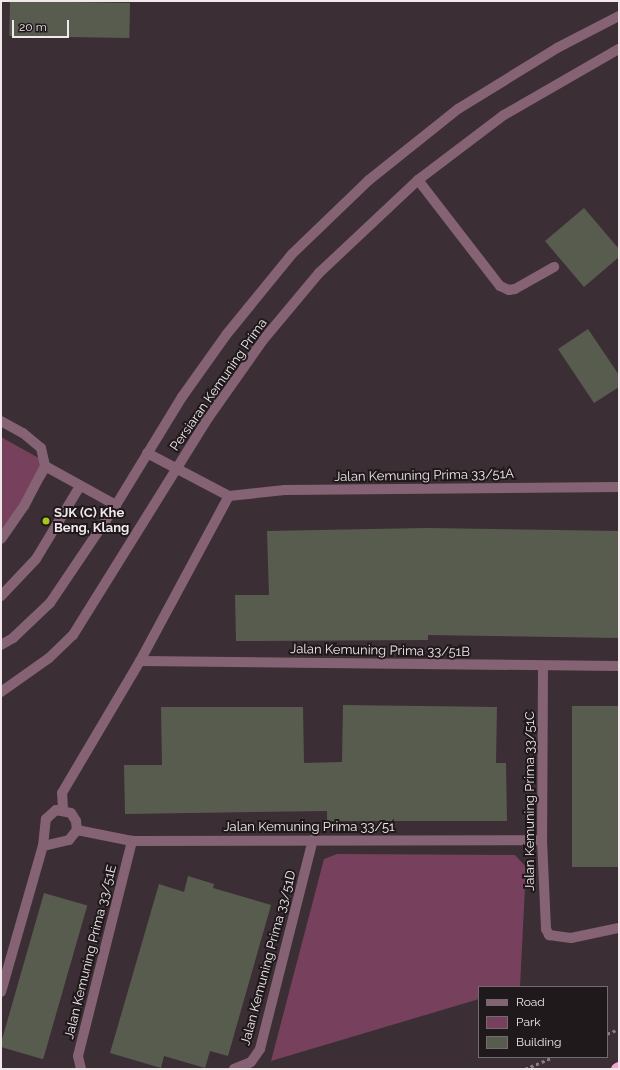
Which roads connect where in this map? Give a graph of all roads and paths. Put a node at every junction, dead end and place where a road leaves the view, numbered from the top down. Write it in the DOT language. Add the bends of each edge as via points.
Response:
graph roads {
  1 [pos="619,16"];
  2 [pos="619,49"];
  3 [pos="418,180"];
  4 [pos="554,267"];
  5 [pos="1,421"];
  6 [pos="147,453"];
  7 [pos="45,466"];
  8 [pos="178,468"];
  9 [pos="80,486"];
  10 [pos="619,487"];
  11 [pos="229,496"];
  12 [pos="116,505"];
  13 [pos="1,539"];
  14 [pos="1,596"];
  15 [pos="1,645"];
  16 [pos="140,661"];
  17 [pos="543,666"];
  18 [pos="619,666"];
  19 [pos="1,692"];
  20 [pos="63,810"];
  21 [pos="77,830"];
  22 [pos="313,840"];
  23 [pos="542,840"];
  24 [pos="132,841"];
  25 [pos="43,846"];
  26 [pos="619,928"];
  27 [pos="1,992"];
  28 [pos="619,1029"];
  29 [pos="608,1034"];
  30 [pos="551,1058"];
  31 [pos="81,1069"];
  32 [pos="234,1069"];
  33 [pos="525,1069"];
  1 -- 6 [label="street, Persiaran Kemuning Prima" via="557,48 458,109 370,180 292,254 226,335 182,397"];
  2 -- 3 [label="street, Persiaran Kemuning Prima" via="504,115"];
  3 -- 4 [label="street" via="494,279 505,288 515,288"];
  3 -- 8 [label="street, Persiaran Kemuning Prima" via="320,273 263,340 208,418"];
  5 -- 7 [label="street" via="23,433 40,448"];
  6 -- 8 [label="street"];
  6 -- 12 [label="street, Persiaran Kemuning Prima"];
  7 -- 9 [label="street"];
  7 -- 13 [label="street" via="24,506"];
  8 -- 11 [label="street"];
  8 -- 19 [label="street, Persiaran Kemuning Prima" via="73,635 49,658"];
  9 -- 12 [label="street"];
  9 -- 14 [label="street" via="36,559"];
  10 -- 11 [label="street, Jalan Kemuning Prima 33/51A" via="285,490"];
  11 -- 16 [label="street"];
  12 -- 15 [label="street, Persiaran Kemuning Prima" via="50,603 13,638"];
  16 -- 17 [label="street, Jalan Kemuning Prima 33/51B"];
  16 -- 20 [label="street" via="62,793"];
  17 -- 18 [label="street, Jalan Kemuning Prima 33/51B"];
  17 -- 23 [label="street, Jalan Kemuning Prima 33/51C"];
  20 -- 21 [label="street" via="74,817"];
  20 -- 25 [label="street" via="56,810 46,819"];
  21 -- 24 [label="street, Jalan Kemuning Prima 33/51"];
  21 -- 25 [label="street" via="69,840"];
  22 -- 23 [label="street, Jalan Kemuning Prima 33/51"];
  22 -- 24 [label="street, Jalan Kemuning Prima 33/51"];
  22 -- 32 [label="street, Jalan Kemuning Prima 33/51D" via="258,1053 251,1062"];
  23 -- 26 [label="street, Jalan Kemuning Prima 33/51C" via="544,915 546,929 550,935 571,938"];
  24 -- 31 [label="street, Jalan Kemuning Prima 33/51E" via="78,1056"];
  25 -- 27 [label="street"];
  28 -- 29 [label="path"];
  30 -- 33 [label="path"];
}
